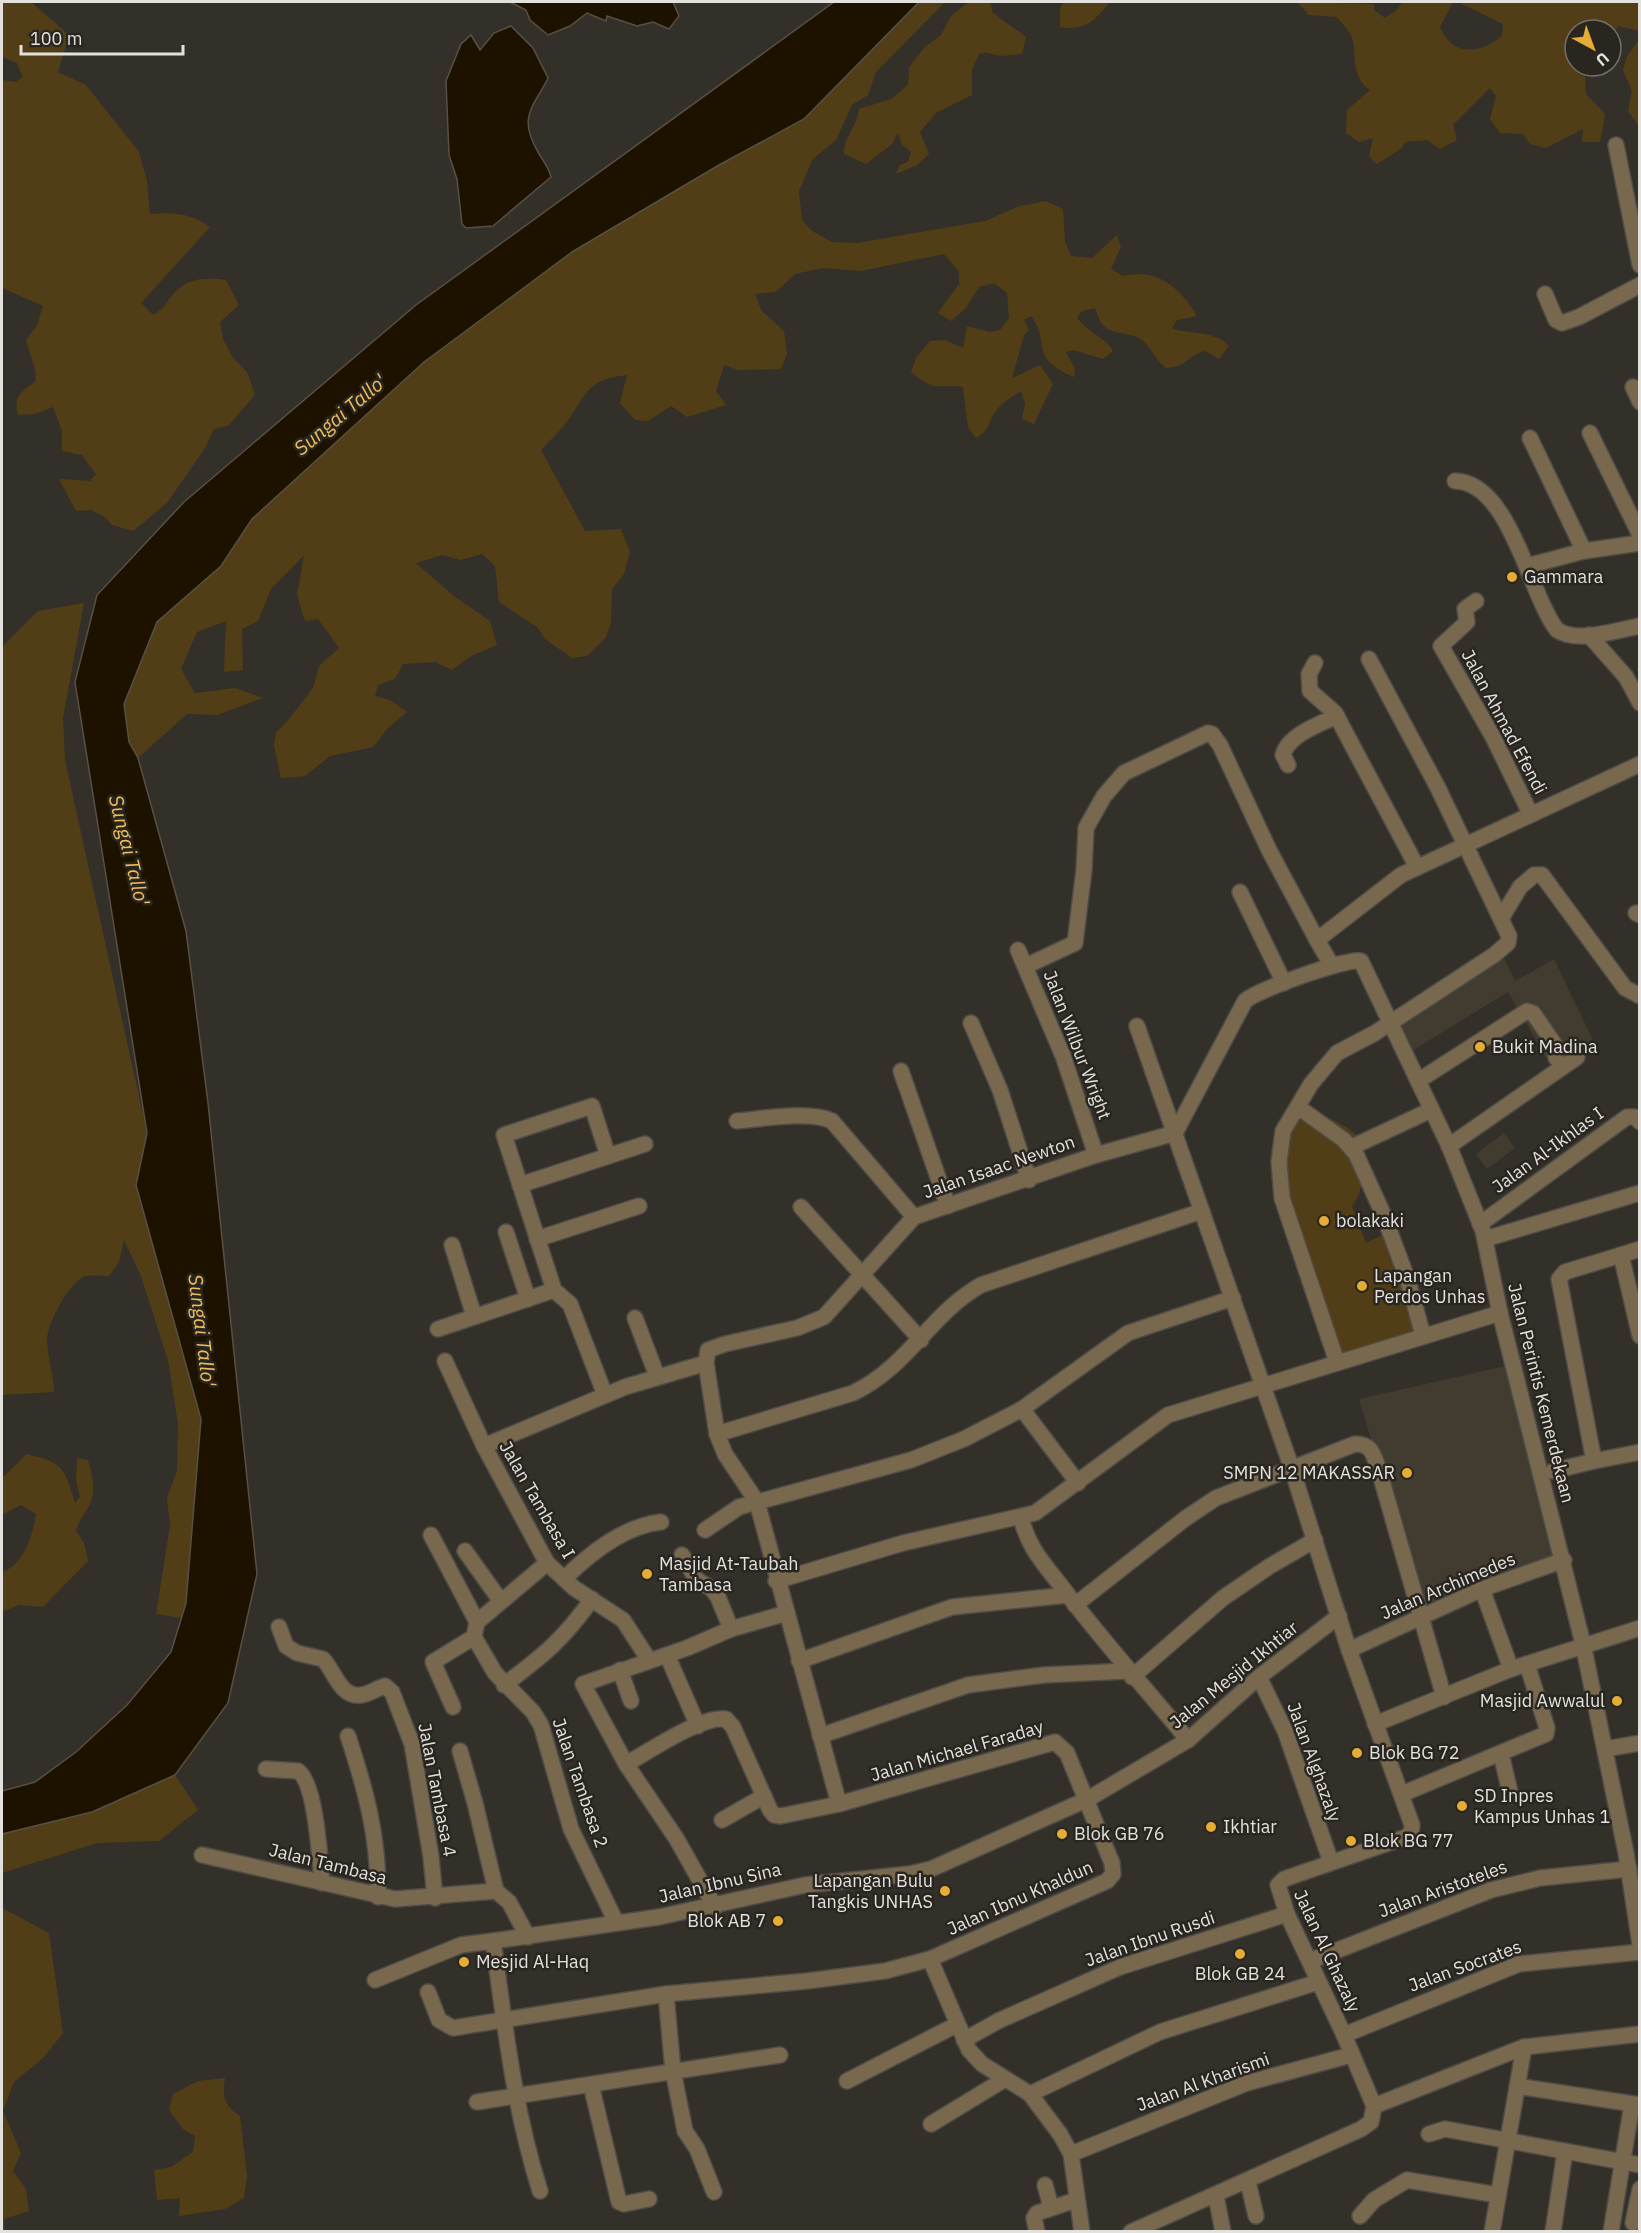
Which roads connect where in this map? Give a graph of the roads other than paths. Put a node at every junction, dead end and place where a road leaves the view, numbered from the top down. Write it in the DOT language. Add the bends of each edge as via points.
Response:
graph roads {
  1 [pos="1616,145"];
  2 [pos="1640,266"];
  3 [pos="1640,285"];
  4 [pos="1545,294"];
  5 [pos="1633,387"];
  6 [pos="1640,402"];
  7 [pos="1590,433"];
  8 [pos="1530,438"];
  9 [pos="1455,481"];
  10 [pos="1640,535"];
  11 [pos="1640,543"];
  12 [pos="1584,551"];
  13 [pos="1527,566"];
  14 [pos="1476,601"];
  15 [pos="1640,626"];
  16 [pos="1589,635"];
  17 [pos="1369,660"];
  18 [pos="1315,663"];
  19 [pos="1640,704"];
  20 [pos="1337,716"];
  21 [pos="1640,764"];
  22 [pos="1288,765"];
  23 [pos="1530,813"];
  24 [pos="1466,844"];
  25 [pos="1417,867"];
  26 [pos="1240,891"];
  27 [pos="1502,917"];
  28 [pos="1317,940"];
  29 [pos="1018,950"];
  30 [pos="1026,966"];
  31 [pos="1332,966"];
  32 [pos="1284,983"];
  33 [pos="1640,996"];
  34 [pos="1391,1021"];
  35 [pos="971,1023"];
  36 [pos="1137,1026"];
  37 [pos="1577,1057"];
  38 [pos="1556,1058"];
  39 [pos="901,1071"];
  40 [pos="1418,1081"];
  41 [pos="1298,1107"];
  42 [pos="1431,1110"];
  43 [pos="737,1121"];
  44 [pos="1640,1122"];
  45 [pos="1175,1133"];
  46 [pos="645,1144"];
  47 [pos="1449,1146"];
  48 [pos="1352,1147"];
  49 [pos="1096,1155"];
  50 [pos="608,1156"];
  51 [pos="1029,1180"];
  52 [pos="520,1185"];
  53 [pos="1640,1193"];
  54 [pos="639,1206"];
  55 [pos="948,1206"];
  56 [pos="801,1207"];
  57 [pos="1202,1211"];
  58 [pos="914,1217"];
  59 [pos="1482,1231"];
  60 [pos="506,1232"];
  61 [pos="537,1239"];
  62 [pos="452,1245"];
  63 [pos="1640,1249"];
  64 [pos="1621,1254"];
  65 [pos="863,1276"];
  66 [pos="554,1290"];
  67 [pos="1233,1298"];
  68 [pos="528,1299"];
  69 [pos="1500,1313"];
  70 [pos="474,1316"];
  71 [pos="635,1317"];
  72 [pos="438,1329"];
  73 [pos="1423,1335"];
  74 [pos="1640,1336"];
  75 [pos="921,1340"];
  76 [pos="707,1359"];
  77 [pos="445,1361"];
  78 [pos="1337,1362"];
  79 [pos="657,1376"];
  80 [pos="1263,1385"];
  81 [pos="605,1395"];
  82 [pos="1022,1409"];
  83 [pos="717,1434"];
  84 [pos="484,1446"];
  85 [pos="1640,1452"];
  86 [pos="1594,1461"];
  87 [pos="1292,1469"];
  88 [pos="1553,1471"];
  89 [pos="1078,1484"];
  90 [pos="757,1502"];
  91 [pos="1022,1517"];
  92 [pos="661,1522"];
  93 [pos="705,1530"];
  94 [pos="431,1535"];
  95 [pos="1315,1540"];
  96 [pos="465,1551"];
  97 [pos="682,1554"];
  98 [pos="1564,1560"];
  99 [pos="547,1563"];
  100 [pos="564,1579"];
  101 [pos="776,1581"];
  102 [pos="1482,1589"];
  103 [pos="592,1599"];
  104 [pos="500,1600"];
  105 [pos="1072,1600"];
  106 [pos="787,1613"];
  107 [pos="1339,1616"];
  108 [pos="1419,1617"];
  109 [pos="279,1627"];
  110 [pos="1640,1628"];
  111 [pos="731,1629"];
  112 [pos="475,1630"];
  113 [pos="1583,1644"];
  114 [pos="1349,1650"];
  115 [pos="667,1655"];
  116 [pos="650,1660"];
  117 [pos="799,1661"];
  118 [pos="1527,1664"];
  119 [pos="1511,1669"];
  120 [pos="620,1670"];
  121 [pos="1130,1674"];
  122 [pos="1259,1677"];
  123 [pos="504,1685"];
  124 [pos="1444,1697"];
  125 [pos="631,1701"];
  126 [pos="453,1707"];
  127 [pos="1375,1724"];
  128 [pos="698,1725"];
  129 [pos="348,1736"];
  130 [pos="820,1736"];
  131 [pos="1188,1740"];
  132 [pos="1640,1743"];
  133 [pos="1605,1749"];
  134 [pos="460,1751"];
  135 [pos="1501,1754"];
  136 [pos="626,1764"];
  137 [pos="266,1769"];
  138 [pos="1402,1794"];
  139 [pos="764,1796"];
  140 [pos="1511,1796"];
  141 [pos="1088,1799"];
  142 [pos="839,1804"];
  143 [pos="722,1820"];
  144 [pos="202,1855"];
  145 [pos="1330,1862"];
  146 [pos="1629,1869"];
  147 [pos="322,1883"];
  148 [pos="496,1891"];
  149 [pos="378,1897"];
  150 [pos="435,1898"];
  151 [pos="715,1907"];
  152 [pos="1287,1914"];
  153 [pos="616,1922"];
  154 [pos="528,1937"];
  155 [pos="493,1941"];
  156 [pos="1640,1944"];
  157 [pos="1640,1952"];
  158 [pos="930,1959"];
  159 [pos="1310,1961"];
  160 [pos="375,1980"];
  161 [pos="1318,1982"];
  162 [pos="428,1992"];
  163 [pos="666,1994"];
  164 [pos="503,2018"];
  165 [pos="956,2025"];
  166 [pos="1640,2034"];
  167 [pos="1344,2035"];
  168 [pos="964,2040"];
  169 [pos="1524,2047"];
  170 [pos="780,2055"];
  171 [pos="1351,2055"];
  172 [pos="673,2071"];
  173 [pos="1005,2079"];
  174 [pos="847,2081"];
  175 [pos="591,2085"];
  176 [pos="1517,2086"];
  177 [pos="1030,2094"];
  178 [pos="515,2097"];
  179 [pos="477,2102"];
  180 [pos="1636,2105"];
  181 [pos="1374,2106"];
  182 [pos="932,2124"];
  183 [pos="1429,2134"];
  184 [pos="1507,2140"];
  185 [pos="1565,2151"];
  186 [pos="1071,2154"];
  187 [pos="1623,2162"];
  188 [pos="1640,2165"];
  189 [pos="1248,2182"];
  190 [pos="1045,2185"];
  191 [pos="1640,2189"];
  192 [pos="540,2191"];
  193 [pos="714,2192"];
  194 [pos="1498,2195"];
  195 [pos="1216,2196"];
  196 [pos="650,2199"];
  197 [pos="1076,2200"];
  198 [pos="1051,2207"];
  199 [pos="1256,2216"];
  200 [pos="1360,2216"];
  201 [pos="1636,2224"];
  202 [pos="1612,2225"];
  203 [pos="1220,2231"];
  204 [pos="1037,2232"];
  205 [pos="1082,2232"];
  206 [pos="1131,2232"];
  207 [pos="1492,2232"];
  208 [pos="1553,2232"];
  1 -- 2 [label="street"];
  3 -- 4 [label="street" via="1562,323 1556,320"];
  5 -- 6 [label="street"];
  7 -- 10 [label="street"];
  8 -- 12 [label="street"];
  9 -- 13 [label="street" via="1474,485 1493,504"];
  11 -- 12 [label="street"];
  12 -- 13 [label="street"];
  13 -- 16 [label="street" via="1557,630 1569,636"];
  14 -- 23 [label="street, Jalan Ahmad Efendi" via="1465,609 1467,622 1442,642 1442,649 1493,737"];
  15 -- 16 [label="street"];
  16 -- 19 [label="street" via="1626,677"];
  17 -- 24 [label="street"];
  18 -- 20 [label="street" via="1309,674 1310,691 1329,704"];
  20 -- 22 [label="street" via="1286,746 1283,755"];
  20 -- 25 [label="street"];
  21 -- 23 [label="street"];
  23 -- 24 [label="street"];
  24 -- 25 [label="street"];
  24 -- 27 [label="street"];
  25 -- 28 [label="street"];
  26 -- 32 [label="street"];
  27 -- 33 [label="street" via="1514,895 1531,878 1538,874 1545,878 1625,988"];
  27 -- 34 [label="street" via="1509,936 1504,949"];
  28 -- 30 [label="street" via="1220,745 1208,733 1133,768 1111,786 1086,828 1075,944"];
  28 -- 31 [label="street"];
  29 -- 30 [label="street, Jalan Wilbur Wright"];
  30 -- 49 [label="street, Jalan Wilbur Wright" via="1063,1056"];
  31 -- 32 [label="street"];
  31 -- 34 [label="street, Jalan Perintis Kemerdekaan" via="1361,961"];
  32 -- 45 [label="street" via="1245,1001"];
  34 -- 40 [label="street, Jalan Perintis Kemerdekaan"];
  34 -- 41 [label="street" via="1333,1057"];
  35 -- 51 [label="street" via="1000,1090"];
  36 -- 45 [label="street"];
  37 -- 47 [label="street"];
  38 -- 40 [label="street" via="1555,1045 1533,1013 1527,1011"];
  39 -- 55 [label="street"];
  40 -- 42 [label="street, Jalan Perintis Kemerdekaan"];
  41 -- 48 [label="street"];
  41 -- 78 [label="street" via="1283,1131 1279,1162 1282,1198"];
  42 -- 47 [label="street, Jalan Perintis Kemerdekaan"];
  42 -- 48 [label="street"];
  43 -- 58 [label="street" via="797,1116 832,1121"];
  44 -- 59 [label="street, Jalan Al-Ikhlas I" via="1627,1117"];
  45 -- 49 [label="street, Jalan Isaac Newton"];
  45 -- 57 [label="street"];
  46 -- 50 [label="street"];
  47 -- 59 [label="street, Jalan Perintis Kemerdekaan"];
  48 -- 73 [label="street" via="1384,1216"];
  49 -- 51 [label="street, Jalan Isaac Newton"];
  50 -- 52 [label="street"];
  50 -- 52 [label="street" via="592,1106 504,1135"];
  51 -- 55 [label="street, Jalan Isaac Newton"];
  52 -- 61 [label="street"];
  53 -- 59 [label="street"];
  54 -- 61 [label="street"];
  55 -- 58 [label="street, Jalan Isaac Newton"];
  56 -- 65 [label="street"];
  57 -- 67 [label="street"];
  57 -- 75 [label="street" via="981,1285 952,1306"];
  58 -- 65 [label="street, Jalan Isaac Newton"];
  59 -- 69 [label="street, Jalan Perintis Kemerdekaan"];
  60 -- 68 [label="street"];
  61 -- 66 [label="street"];
  62 -- 70 [label="street"];
  63 -- 64 [label="street"];
  64 -- 74 [label="street"];
  64 -- 86 [label="street" via="1565,1272 1559,1279"];
  65 -- 75 [label="street"];
  65 -- 76 [label="street, Jalan Isaac Newton" via="824,1317 797,1328 711,1347"];
  66 -- 68 [label="street"];
  66 -- 81 [label="street" via="570,1304"];
  67 -- 80 [label="street"];
  67 -- 82 [label="street" via="1121,1336"];
  68 -- 70 [label="street"];
  69 -- 73 [label="street"];
  69 -- 98 [label="street, Jalan Perintis Kemerdekaan"];
  70 -- 72 [label="street"];
  71 -- 79 [label="street"];
  73 -- 78 [label="street"];
  75 -- 83 [label="street" via="883,1377 853,1393"];
  76 -- 79 [label="street, Jalan Isaac Newton"];
  76 -- 83 [label="street"];
  77 -- 84 [label="street, Jalan Tambasa I"];
  78 -- 80 [label="street"];
  79 -- 81 [label="street, Jalan Isaac Newton"];
  80 -- 87 [label="street"];
  80 -- 89 [label="street" via="1168,1415"];
  81 -- 84 [label="street, Jalan Isaac Newton"];
  82 -- 89 [label="street"];
  82 -- 90 [label="street" via="911,1460"];
  83 -- 90 [label="street" via="725,1454"];
  84 -- 99 [label="street, Jalan Tambasa I"];
  85 -- 86 [label="street"];
  86 -- 88 [label="street"];
  87 -- 95 [label="street"];
  87 -- 105 [label="street" via="1209,1502"];
  87 -- 108 [label="street" via="1355,1444 1372,1451"];
  89 -- 91 [label="street" via="1043,1509"];
  90 -- 93 [label="street" via="739,1507"];
  90 -- 101 [label="street"];
  91 -- 101 [label="street" via="903,1542"];
  91 -- 105 [label="street" via="1036,1555"];
  92 -- 100 [label="street" via="641,1526 616,1539"];
  94 -- 112 [label="street, Jalan Tambasa 2"];
  95 -- 107 [label="street"];
  95 -- 121 [label="street" via="1223,1598"];
  96 -- 104 [label="street"];
  97 -- 111 [label="street" via="697,1580 718,1597"];
  98 -- 102 [label="street, Jalan Archimedes"];
  98 -- 113 [label="street, Jalan Perintis Kemerdekaan"];
  99 -- 100 [label="street, Jalan Tambasa I"];
  99 -- 104 [label="street"];
  100 -- 103 [label="street, Jalan Tambasa I"];
  101 -- 106 [label="street"];
  102 -- 108 [label="street, Jalan Archimedes"];
  102 -- 119 [label="street"];
  103 -- 116 [label="street, Jalan Tambasa I" via="623,1620"];
  103 -- 123 [label="street" via="570,1632"];
  104 -- 112 [label="street"];
  105 -- 117 [label="street" via="952,1607"];
  105 -- 121 [label="street"];
  106 -- 111 [label="street"];
  106 -- 117 [label="street"];
  107 -- 114 [label="street"];
  107 -- 122 [label="street, Jalan Mesjid Ikhtiar"];
  108 -- 114 [label="street, Jalan Archimedes"];
  108 -- 124 [label="street"];
  109 -- 150 [label="street, Jalan Tambasa 4" via="286,1646 323,1659 338,1683 354,1695 385,1686 392,1692 412,1744"];
  110 -- 113 [label="street"];
  111 -- 115 [label="street"];
  112 -- 123 [label="street, Jalan Tambasa 2"];
  112 -- 126 [label="street" via="433,1662"];
  113 -- 118 [label="street"];
  113 -- 133 [label="street, Jalan Perintis Kemerdekaan"];
  114 -- 127 [label="street"];
  115 -- 116 [label="street"];
  115 -- 128 [label="street"];
  116 -- 120 [label="street"];
  117 -- 130 [label="street"];
  118 -- 119 [label="street"];
  118 -- 135 [label="street" via="1547,1731"];
  119 -- 124 [label="street"];
  120 -- 125 [label="street"];
  120 -- 136 [label="street" via="584,1684"];
  121 -- 130 [label="street" via="991,1680"];
  121 -- 131 [label="street"];
  122 -- 131 [label="street, Jalan Mesjid Ikhtiar"];
  122 -- 145 [label="street, Jalan Alghazaly" via="1285,1731"];
  123 -- 153 [label="street, Jalan Tambasa 2" via="541,1725 571,1829"];
  124 -- 127 [label="street"];
  127 -- 138 [label="street"];
  128 -- 136 [label="street"];
  128 -- 139 [label="street, Jalan Michael Faraday" via="715,1719 729,1722"];
  129 -- 149 [label="street" via="373,1826"];
  130 -- 142 [label="street"];
  131 -- 141 [label="street, Jalan Mesjid Ikhtiar"];
  132 -- 133 [label="street"];
  133 -- 146 [label="street, Jalan Perintis Kemerdekaan"];
  134 -- 148 [label="street"];
  135 -- 138 [label="street"];
  135 -- 140 [label="street"];
  136 -- 151 [label="street" via="676,1838"];
  137 -- 147 [label="street" via="298,1771 305,1779"];
  138 -- 145 [label="street, Jalan Al Ghazaly" via="1411,1833"];
  139 -- 142 [label="street, Jalan Michael Faraday" via="774,1815 781,1816"];
  139 -- 143 [label="street"];
  141 -- 142 [label="street, Jalan Michael Faraday" via="1068,1753 1055,1742"];
  141 -- 151 [label="street, Jalan Ibnu Sina" via="920,1871 805,1885"];
  141 -- 158 [label="street, Jalan Ibnu Khaldun" via="1112,1863 1113,1874 1107,1881"];
  144 -- 147 [label="street, Jalan Tambasa"];
  145 -- 152 [label="street, Jalan Al Ghazaly" via="1280,1882 1279,1895"];
  146 -- 156 [label="street, Jalan Perintis Kemerdekaan"];
  146 -- 159 [label="street, Jalan Aristoteles" via="1540,1878 1491,1890"];
  147 -- 149 [label="street, Jalan Tambasa"];
  148 -- 150 [label="street, Jalan Tambasa"];
  148 -- 154 [label="street" via="509,1902"];
  149 -- 150 [label="street, Jalan Tambasa"];
  151 -- 153 [label="street, Jalan Ibnu Sina"];
  152 -- 159 [label="street, Jalan Al Ghazaly"];
  152 -- 168 [label="street, Jalan Ibnu Rusdi" via="1120,1967"];
  153 -- 154 [label="street, Jalan Ibnu Sina"];
  154 -- 155 [label="street, Jalan Ibnu Sina"];
  155 -- 160 [label="street, Jalan Ibnu Sina" via="461,1944"];
  155 -- 164 [label="street"];
  157 -- 167 [label="street, Jalan Socrates" via="1518,1964"];
  158 -- 163 [label="street" via="885,1971"];
  158 -- 165 [label="street"];
  159 -- 161 [label="street, Jalan Al Ghazaly"];
  161 -- 167 [label="street, Jalan Al Ghazaly"];
  161 -- 177 [label="street" via="1160,2032"];
  162 -- 164 [label="street" via="439,2020 448,2027"];
  163 -- 164 [label="street"];
  163 -- 172 [label="street"];
  164 -- 178 [label="street"];
  165 -- 168 [label="street"];
  165 -- 174 [label="street"];
  166 -- 169 [label="street"];
  167 -- 171 [label="street, Jalan Al Ghazaly"];
  168 -- 173 [label="street" via="975,2057"];
  169 -- 176 [label="street"];
  169 -- 181 [label="street"];
  170 -- 172 [label="street"];
  171 -- 181 [label="street, Jalan Al Ghazaly"];
  171 -- 186 [label="street, Jalan Al Kharismi" via="1238,2087"];
  172 -- 175 [label="street"];
  172 -- 193 [label="street" via="685,2131"];
  173 -- 177 [label="street"];
  173 -- 182 [label="street"];
  175 -- 178 [label="street"];
  175 -- 196 [label="street" via="619,2202"];
  176 -- 180 [label="street"];
  176 -- 184 [label="street"];
  177 -- 186 [label="street"];
  178 -- 179 [label="street"];
  178 -- 192 [label="street"];
  180 -- 187 [label="street"];
  181 -- 189 [label="street" via="1371,2122 1361,2129"];
  183 -- 184 [label="street" via="1445,2129"];
  184 -- 185 [label="street"];
  184 -- 194 [label="street"];
  185 -- 187 [label="street"];
  185 -- 208 [label="street"];
  186 -- 197 [label="street"];
  187 -- 188 [label="street"];
  187 -- 202 [label="street"];
  189 -- 195 [label="street"];
  189 -- 199 [label="street"];
  190 -- 198 [label="street"];
  191 -- 201 [label="street"];
  194 -- 200 [label="street" via="1407,2180 1374,2200"];
  194 -- 207 [label="street"];
  195 -- 203 [label="street"];
  195 -- 206 [label="street"];
  197 -- 198 [label="street"];
  197 -- 205 [label="street"];
  198 -- 204 [label="street" via="1035,2216"];
  201 -- 202 [label="street"];
}
